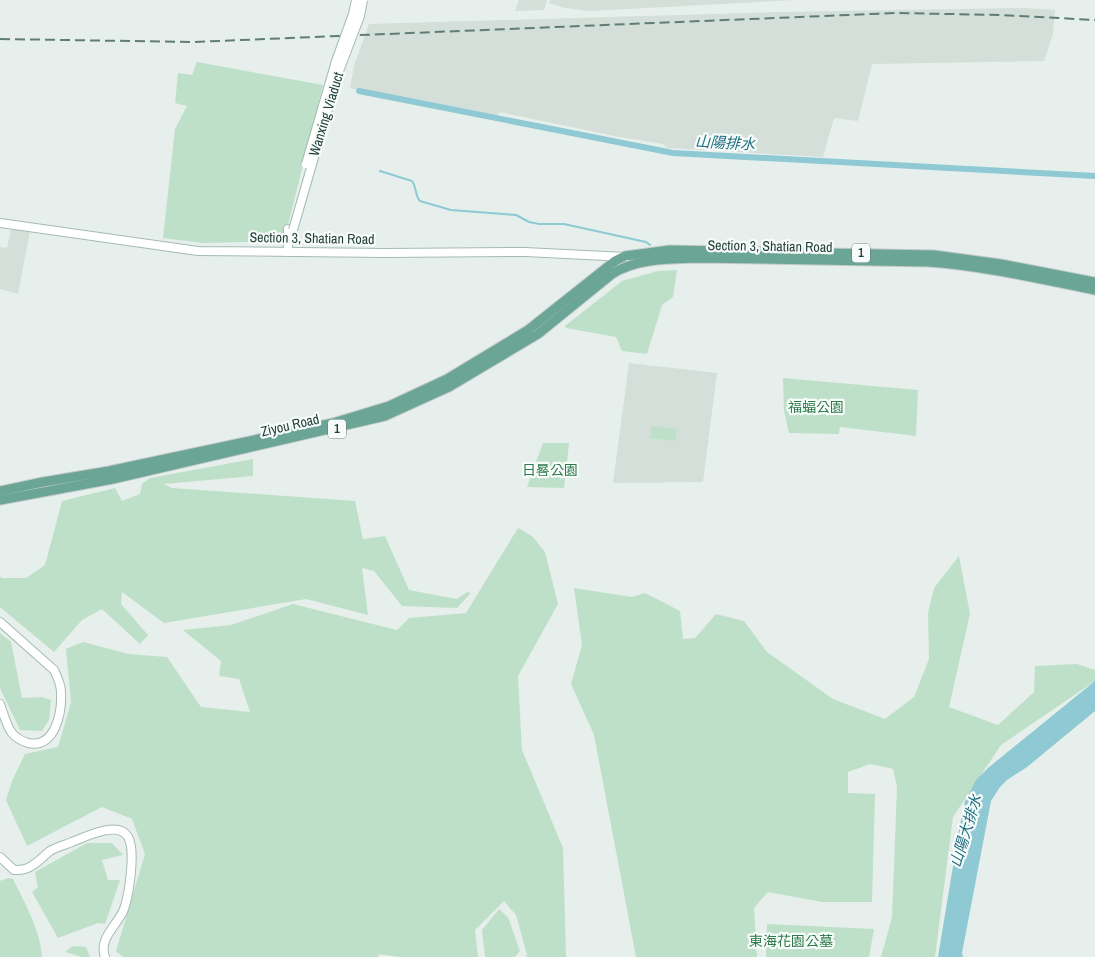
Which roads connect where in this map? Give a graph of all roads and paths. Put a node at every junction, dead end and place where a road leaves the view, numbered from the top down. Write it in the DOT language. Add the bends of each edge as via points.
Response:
graph roads {
  1 [pos="356,0"];
  2 [pos="363,0"];
  3 [pos="0,223"];
  4 [pos="290,229"];
  5 [pos="288,252"];
  6 [pos="625,256"];
  7 [pos="852,257"];
  8 [pos="635,264"];
  9 [pos="1095,282"];
  10 [pos="1095,290"];
  11 [pos="437,388"];
  12 [pos="0,491"];
  13 [pos="0,500"];
  14 [pos="0,622"];
  15 [pos="0,704"];
  16 [pos="0,857"];
  17 [pos="105,957"];
  1 -- 4 [label="street, Wanxing Viaduct, bridge"];
  2 -- 4 [label="street, Wanxing Viaduct, bridge"];
  3 -- 5 [label="street, Section 3, Shatian Road" via="198,251"];
  4 -- 5 [label="street"];
  5 -- 6 [label="street, Section 3, Shatian Road" via="525,252"];
  6 -- 7 [label="main road, Section 3, Shatian Road / 1" via="670,250"];
  6 -- 8 [label="street"];
  6 -- 11 [label="main road, Ziyou Road / 1" via="528,330"];
  7 -- 8 [label="main road, Section 3, Shatian Road / 1" via="700,258"];
  7 -- 9 [label="main road, Section 3, Shatian Road / 1" via="934,255"];
  7 -- 10 [label="main road, Section 3, Shatian Road / 1" via="956,264"];
  8 -- 11 [label="main road, Ziyou Road / 1" via="612,274 538,334"];
  11 -- 12 [label="main road, Ziyou Road / 1" via="333,424"];
  11 -- 13 [label="main road, Ziyou Road / 1" via="385,416 348,426"];
  14 -- 15 [label="street" via="54,670 61,690 55,729 44,741 37,743 21,741 11,733"];
  16 -- 17 [label="street" via="14,870 25,869 51,851 93,834 106,830 124,832 133,854 131,872 124,909 103,944"];
}
